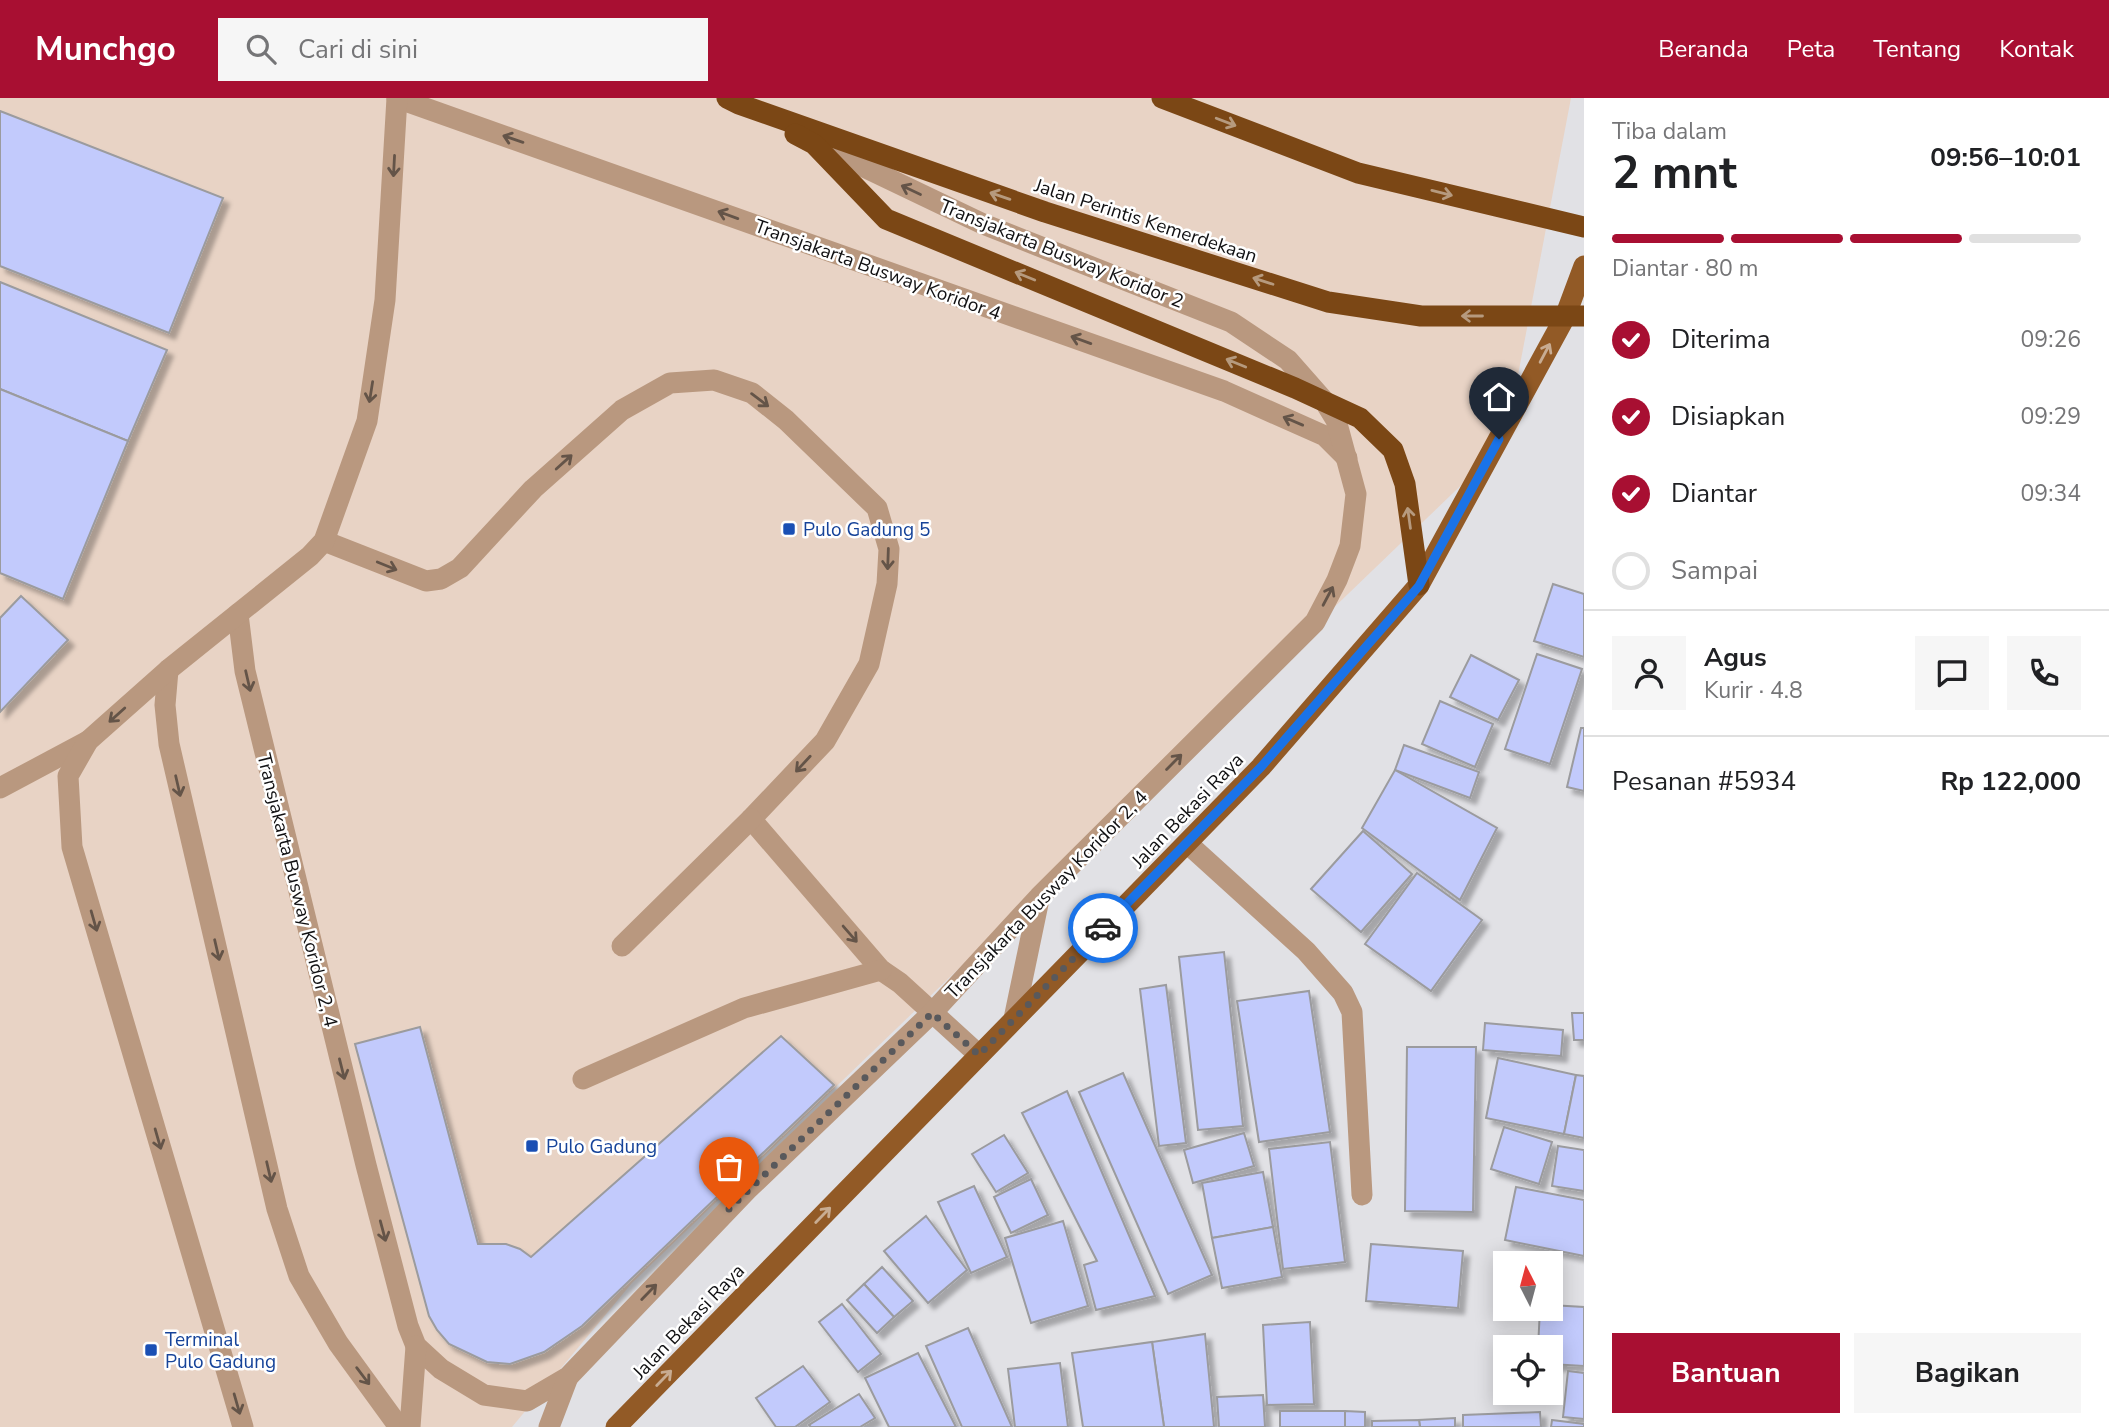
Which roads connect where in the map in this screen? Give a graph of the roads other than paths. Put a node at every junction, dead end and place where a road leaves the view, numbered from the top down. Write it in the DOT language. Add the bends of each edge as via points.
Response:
graph roads {
  1 [pos="397,98"];
  2 [pos="1162,98"];
  3 [pos="733,101"];
  4 [pos="814,144"];
  5 [pos="1584,228"];
  6 [pos="1584,266"];
  7 [pos="1574,316"];
  8 [pos="1325,402"];
  9 [pos="1348,460"];
  10 [pos="324,541"];
  11 [pos="1419,586"];
  12 [pos="238,614"];
  13 [pos="168,670"];
  14 [pos="88,741"];
  15 [pos="0,788"];
  16 [pos="751,819"];
  17 [pos="1187,843"];
  18 [pos="1039,897"];
  19 [pos="622,946"];
  20 [pos="881,970"];
  21 [pos="932,1013"];
  22 [pos="1014,1019"];
  23 [pos="979,1055"];
  24 [pos="583,1079"];
  25 [pos="1362,1195"];
  26 [pos="416,1346"];
  27 [pos="568,1377"];
  28 [pos="243,1427"];
  29 [pos="399,1427"];
  30 [pos="410,1427"];
  31 [pos="550,1427"];
  32 [pos="616,1427"];
  9 -- 1 [label="lane, Transjakarta Busway Koridor 4, one-way" via="1325,436 1224,391"];
  1 -- 10 [label="lane, one-way" via="385,300 367,421"];
  2 -- 5 [label="highway, one-way" via="1358,173"];
  3 -- 4 [label="lane, Transjakarta Busway Koridor 2"];
  7 -- 3 [label="highway, Jalan Perintis Kemerdekaan, one-way" via="1422,316 1328,302 1045,212"];
  8 -- 4 [label="lane, Transjakarta Busway Koridor 2, one-way" via="1288,360 1231,322 983,224"];
  8 -- 4 [label="highway, one-way" via="886,219"];
  6 -- 7 [label="main road, Jalan Bekasi Raya"];
  11 -- 7 [label="main road, Jalan Bekasi Raya, one-way"];
  8 -- 9 [label="lane, Transjakarta Busway Koridor 2" via="1336,420"];
  11 -- 8 [label="highway, one-way" via="1405,484 1393,450 1360,418"];
  18 -- 9 [label="lane, Transjakarta Busway Koridor 2, 4, one-way" via="1314,622 1349,546 1356,494"];
  10 -- 12 [label="lane"];
  10 -- 16 [label="lane, one-way" via="426,581 441,579 460,568 533,489 622,410 670,383 714,380 752,393 786,419 877,508 889,548 887,584 869,664 825,741"];
  11 -- 17 [label="main road, Jalan Bekasi Raya" via="1261,767"];
  12 -- 13 [label="lane"];
  12 -- 26 [label="lane, Transjakarta Busway Koridor 2, 4, one-way" via="245,671 366,1165"];
  13 -- 14 [label="lane, one-way"];
  13 -- 29 [label="lane, one-way" via="169,744 278,1209 299,1276 338,1343"];
  14 -- 15 [label="lane"];
  14 -- 28 [label="lane, one-way" via="68,776 72,847"];
  16 -- 19 [label="lane"];
  16 -- 20 [label="lane, one-way"];
  17 -- 22 [label="main road, Jalan Bekasi Raya"];
  17 -- 25 [label="lane" via="1306,951 1343,993 1352,1012"];
  18 -- 21 [label="lane, Transjakarta Busway Koridor 2, 4"];
  18 -- 22 [label="lane"];
  20 -- 21 [label="lane"];
  20 -- 24 [label="lane" via="744,1008"];
  21 -- 23 [label="lane"];
  27 -- 21 [label="lane, Transjakarta Busway Koridor 2, 4, one-way" via="747,1190"];
  22 -- 23 [label="main road, Jalan Bekasi Raya"];
  32 -- 23 [label="main road, Jalan Bekasi Raya, one-way"];
  26 -- 27 [label="lane" via="441,1369 484,1395 527,1401"];
  26 -- 30 [label="lane"];
  27 -- 31 [label="lane"];
}
